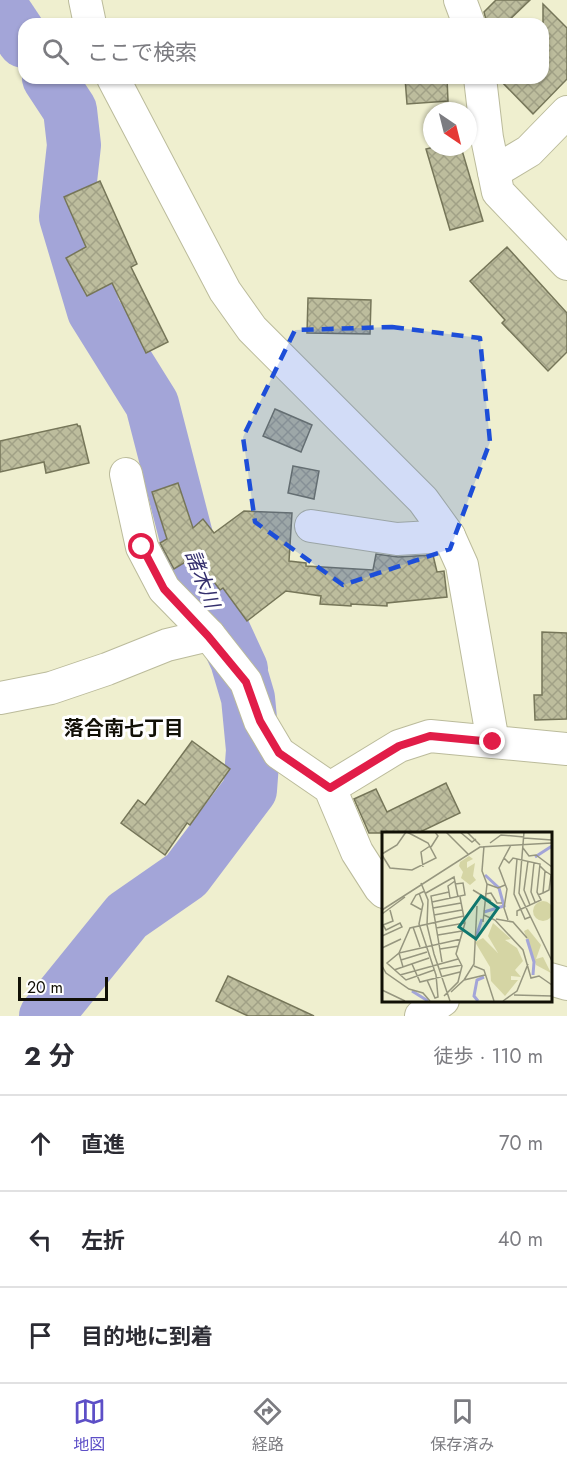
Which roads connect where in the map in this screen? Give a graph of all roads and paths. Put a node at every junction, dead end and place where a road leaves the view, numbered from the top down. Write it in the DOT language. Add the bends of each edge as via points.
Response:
graph roads {
  1 [pos="86,0"];
  2 [pos="460,0"];
  3 [pos="89,18"];
  4 [pos="467,18"];
  5 [pos="116,84"];
  6 [pos="481,84"];
  7 [pos="567,112"];
  8 [pos="494,172"];
  9 [pos="567,264"];
  10 [pos="126,474"];
  11 [pos="311,526"];
  12 [pos="448,536"];
  13 [pos="208,636"];
  14 [pos="0,698"];
  15 [pos="493,742"];
  16 [pos="567,749"];
  17 [pos="330,788"];
  18 [pos="382,890"];
  19 [pos="552,980"];
  20 [pos="567,984"];
  21 [pos="440,1001"];
  22 [pos="459,1001"];
  23 [pos="421,1016"];
  24 [pos="463,1016"];
  1 -- 3 [label="street"];
  2 -- 4 [label="street"];
  5 -- 12 [label="street" via="225,291 252,329 423,500"];
  6 -- 8 [label="street"];
  7 -- 8 [label="street" via="529,151"];
  8 -- 9 [label="street" via="498,192"];
  10 -- 13 [label="street" via="142,547 164,589"];
  11 -- 12 [label="street" via="397,538"];
  12 -- 15 [label="street" via="462,565"];
  13 -- 14 [label="street" via="167,645 51,688"];
  13 -- 17 [label="street" via="246,682 260,721 279,753"];
  15 -- 16 [label="street"];
  15 -- 17 [label="street" via="430,736 399,746"];
  17 -- 18 [label="street" via="357,852"];
  19 -- 20 [label="street"];
  21 -- 23 [label="street"];
  22 -- 24 [label="street"];
}
